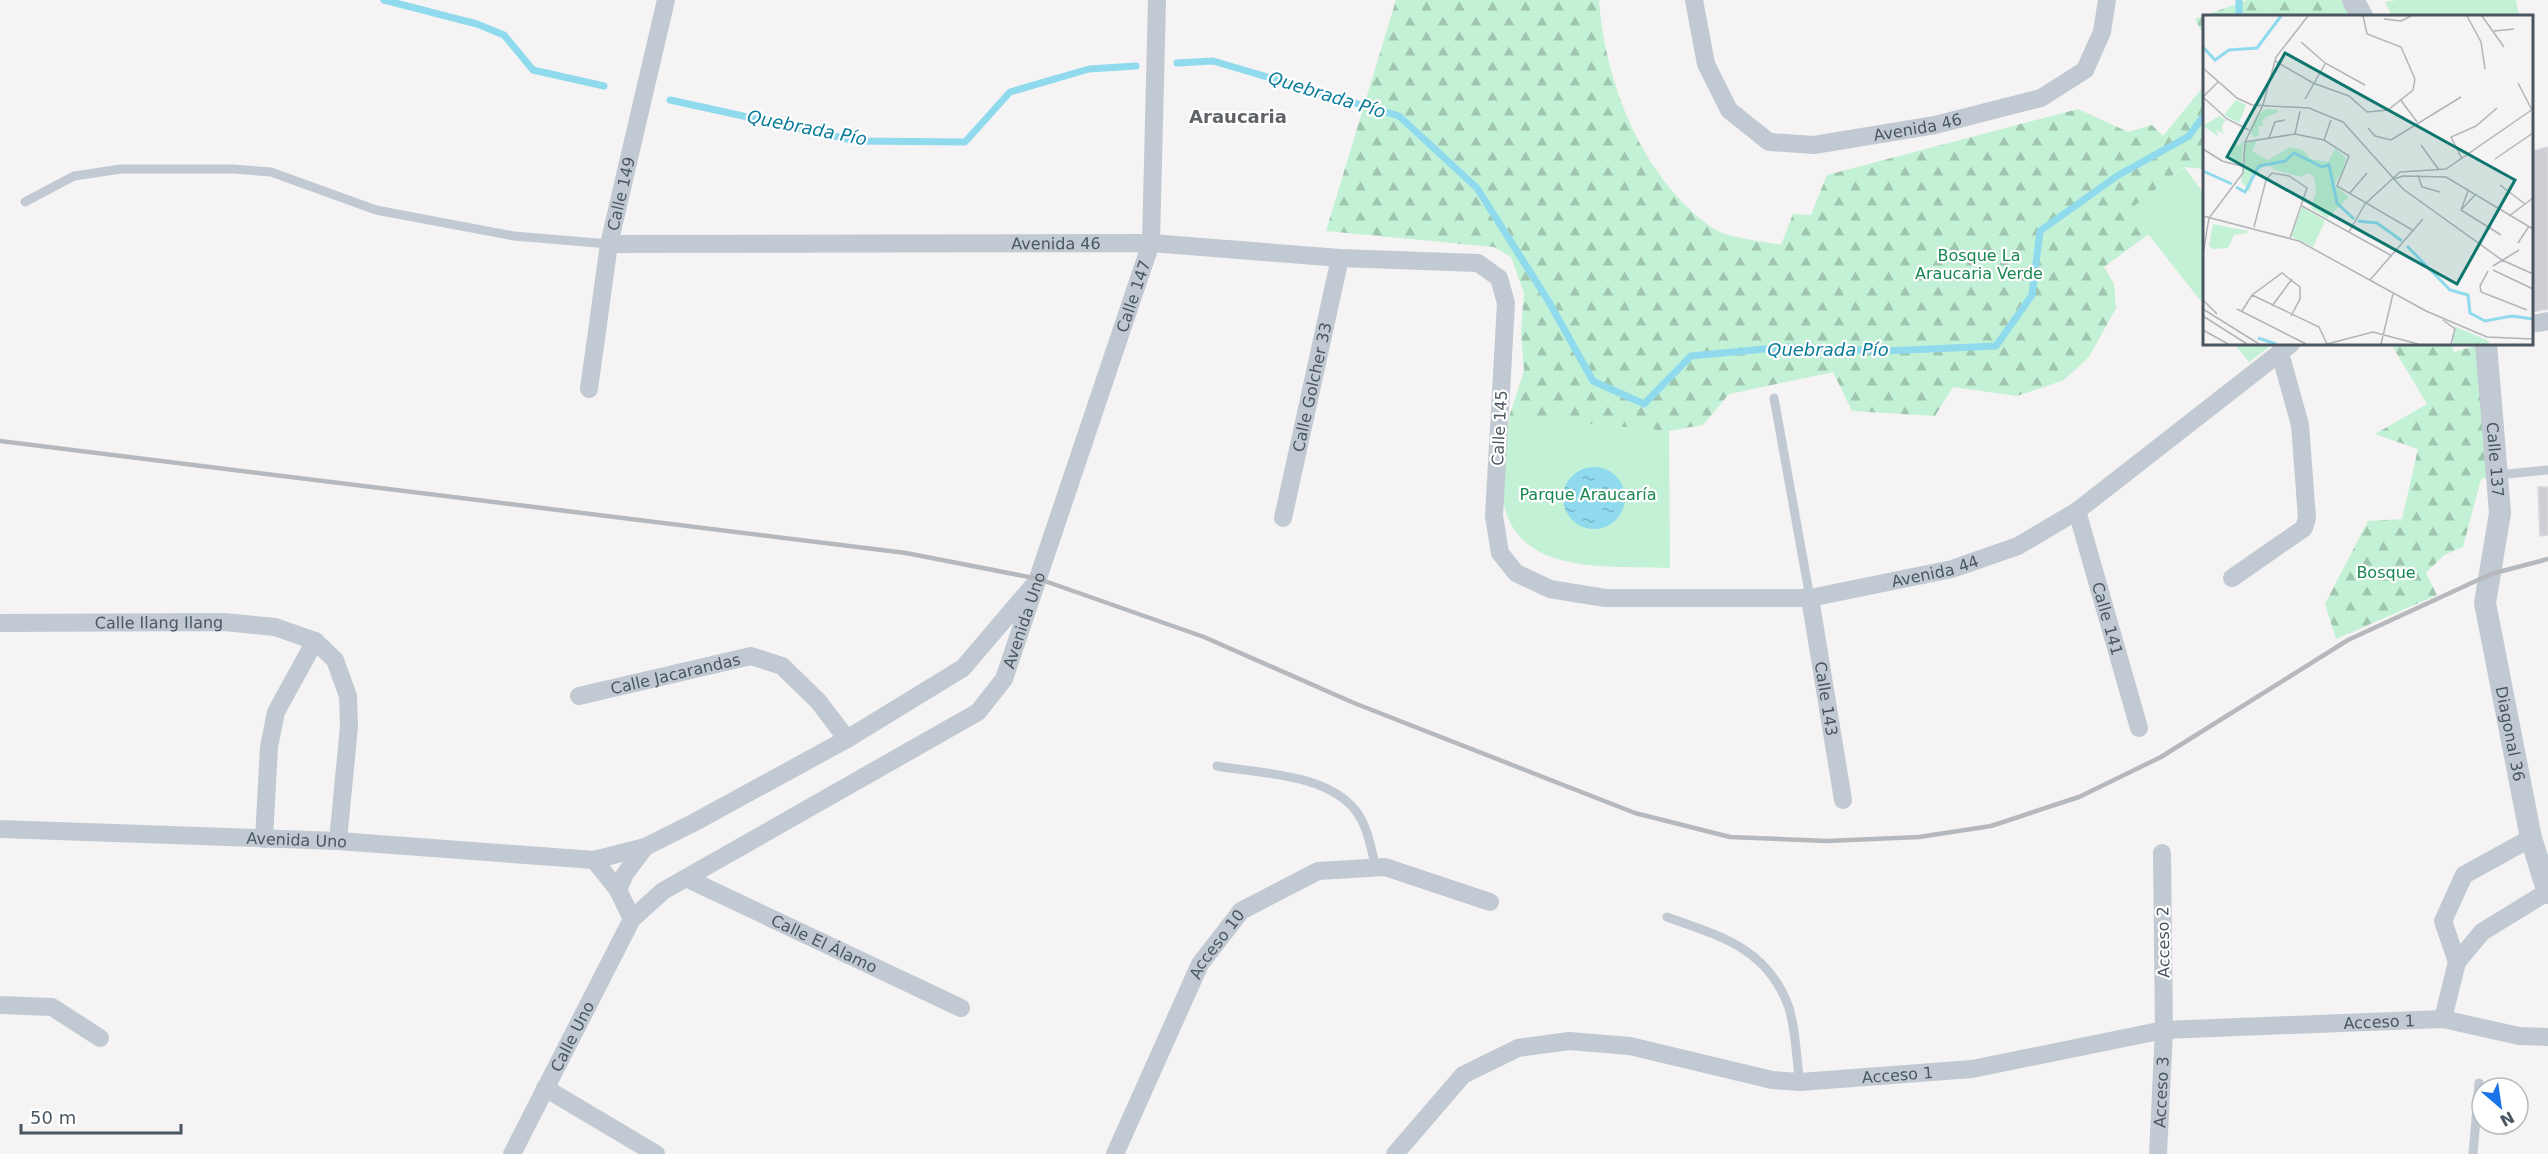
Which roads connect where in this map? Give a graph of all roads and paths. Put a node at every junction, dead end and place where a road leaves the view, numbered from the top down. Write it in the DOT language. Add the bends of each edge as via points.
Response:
graph roads {
  1 [pos="666,0"];
  2 [pos="1157,0"];
  3 [pos="1694,0"];
  4 [pos="2107,0"];
  5 [pos="2353,0"];
  6 [pos="2361,15"];
  7 [pos="26,202"];
  8 [pos="1151,243"];
  9 [pos="609,244"];
  10 [pos="1340,258"];
  11 [pos="1499,278"];
  12 [pos="2548,321"];
  13 [pos="2533,324"];
  14 [pos="2486,345"];
  15 [pos="2285,348"];
  16 [pos="589,389"];
  17 [pos="1774,398"];
  18 [pos="2548,471"];
  19 [pos="2497,475"];
  20 [pos="2076,512"];
  21 [pos="1283,518"];
  22 [pos="1516,573"];
  23 [pos="2491,574"];
  24 [pos="2232,578"];
  25 [pos="1039,579"];
  26 [pos="1810,598"];
  27 [pos="0,623"];
  28 [pos="315,641"];
  29 [pos="579,696"];
  30 [pos="2139,728"];
  31 [pos="847,739"];
  32 [pos="1217,766"];
  33 [pos="1843,800"];
  34 [pos="0,829"];
  35 [pos="2532,838"];
  36 [pos="264,839"];
  37 [pos="338,841"];
  38 [pos="645,847"];
  39 [pos="2162,854"];
  40 [pos="594,860"];
  41 [pos="1376,868"];
  42 [pos="686,878"];
  43 [pos="663,891"];
  44 [pos="2548,893"];
  45 [pos="619,894"];
  46 [pos="1490,902"];
  47 [pos="1667,918"];
  48 [pos="632,919"];
  49 [pos="2457,962"];
  50 [pos="0,1005"];
  51 [pos="961,1008"];
  52 [pos="2443,1019"];
  53 [pos="2164,1030"];
  54 [pos="2548,1037"];
  55 [pos="100,1038"];
  56 [pos="1800,1082"];
  57 [pos="545,1088"];
  58 [pos="2475,1136"];
  59 [pos="512,1154"];
  60 [pos="656,1154"];
  61 [pos="1115,1154"];
  62 [pos="1395,1154"];
  63 [pos="2158,1154"];
  64 [pos="2473,1154"];
  1 -- 9 [label="street, Calle 149"];
  2 -- 8 [label="street, Calle 147"];
  3 -- 4 [label="street, Avenida 46" via="1706,64 1729,110 1769,142 1814,145 1935,125 2041,98 2085,70 2102,32"];
  5 -- 6 [label="street"];
  7 -- 9 [label="lane" via="74,176 110,171 233,169 271,172 376,210 514,236"];
  8 -- 9 [label="street, Avenida 46"];
  8 -- 10 [label="street, Avenida 46"];
  8 -- 25 [label="street, Calle 147"];
  9 -- 16 [label="street, Calle 149"];
  10 -- 11 [label="street, Avenida 46" via="1478,263"];
  10 -- 21 [label="street, Calle Golcher 33"];
  11 -- 22 [label="street, Calle 145" via="1506,303 1494,516 1500,553"];
  12 -- 13 [label="street"];
  14 -- 19 [label="street, Calle 137"];
  15 -- 20 [label="street, Avenida 44"];
  15 -- 24 [label="street" via="2300,425 2307,518 2304,528"];
  17 -- 26 [label="lane"];
  18 -- 19 [label="lane"];
  19 -- 23 [label="street, Calle 137" via="2500,513"];
  20 -- 26 [label="street, Avenida 44" via="2018,546 1952,569"];
  20 -- 30 [label="street, Calle 141"];
  22 -- 26 [label="street, Avenida 44" via="1550,589 1605,598"];
  23 -- 35 [label="street, Diagonal 36" via="2485,603"];
  25 -- 31 [label="street, Avenida Uno" via="963,668"];
  25 -- 42 [label="street, Avenida Uno" via="1005,679 978,712"];
  26 -- 33 [label="street, Calle 143"];
  27 -- 28 [label="street, Calle Ilang Ilang" via="224,622 275,627"];
  28 -- 36 [label="street" via="276,712 269,747"];
  28 -- 37 [label="street, Calle Ilang Ilang" via="335,660 348,696 349,726"];
  29 -- 31 [label="street, Calle Jacarandas" via="751,657 782,666 818,701"];
  31 -- 38 [label="street, Avenida Uno"];
  32 -- 41 [label="lane" via="1312,782 1335,794 1356,811 1367,831"];
  34 -- 36 [label="street, Avenida Uno"];
  35 -- 44 [label="street, Diagonal 36"];
  35 -- 49 [label="street" via="2464,875 2443,921"];
  36 -- 37 [label="street, Avenida Uno"];
  37 -- 40 [label="street, Avenida Uno"];
  38 -- 40 [label="street, Avenida Uno"];
  38 -- 45 [label="street" via="625,874"];
  39 -- 53 [label="street, Acceso 2"];
  40 -- 45 [label="street"];
  41 -- 46 [label="street, Acceso 10" via="1385,867"];
  41 -- 61 [label="street, Acceso 10" via="1318,870 1241,911 1200,964"];
  42 -- 43 [label="street, Avenida Uno"];
  42 -- 51 [label="street, Calle El Álamo"];
  43 -- 45 [label="street" via="635,898"];
  43 -- 48 [label="street, Avenida Uno"];
  44 -- 49 [label="street" via="2482,932"];
  45 -- 48 [label="street"];
  47 -- 56 [label="lane" via="1731,939 1775,979 1789,1009"];
  48 -- 57 [label="street, Calle Uno"];
  49 -- 52 [label="street"];
  50 -- 55 [label="street" via="52,1007"];
  52 -- 53 [label="street, Acceso 1"];
  52 -- 54 [label="street, Acceso 1" via="2519,1036"];
  53 -- 56 [label="street, Acceso 1" via="1972,1069"];
  53 -- 63 [label="street, Acceso 3"];
  56 -- 62 [label="street, Acceso 1" via="1772,1080 1630,1046 1569,1041 1518,1048 1463,1075"];
  57 -- 59 [label="street, Calle Uno"];
  57 -- 60 [label="street"];
  58 -- 64 [label="lane"];
}
